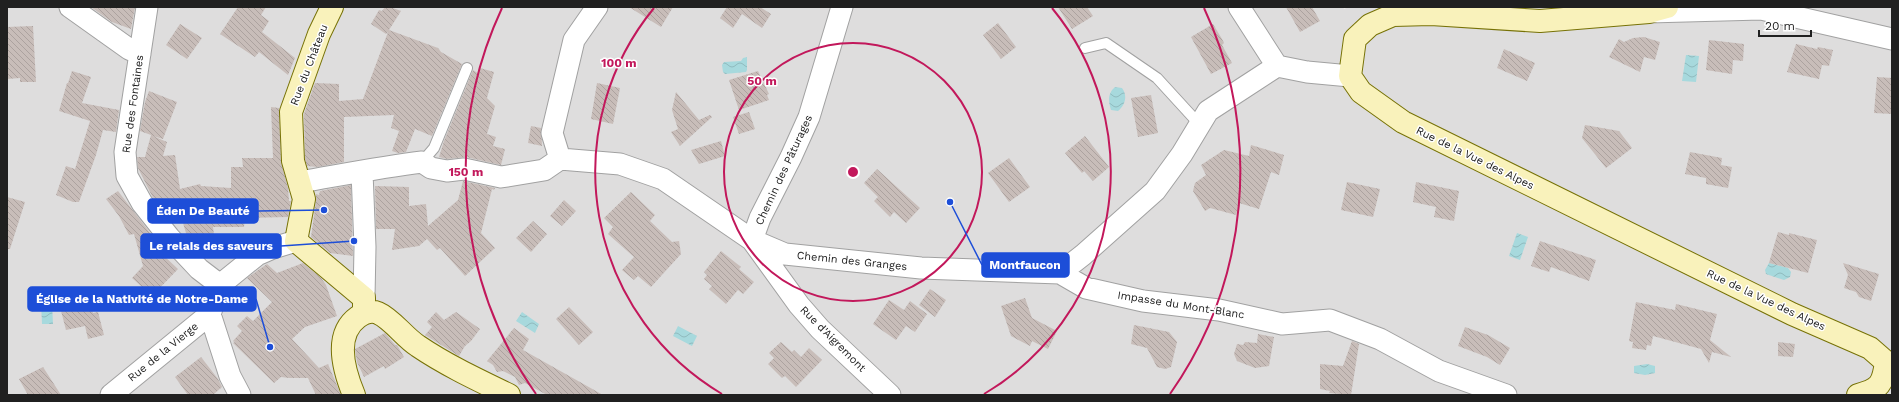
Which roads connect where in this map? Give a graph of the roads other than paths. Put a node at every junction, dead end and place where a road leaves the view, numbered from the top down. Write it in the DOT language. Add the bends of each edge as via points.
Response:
graph roads {
  1 [pos="70,7"];
  2 [pos="146,7"];
  3 [pos="332,7"];
  4 [pos="597,7"];
  5 [pos="842,7"];
  6 [pos="1239,7"];
  7 [pos="1658,10"];
  8 [pos="1892,39"];
  9 [pos="1085,48"];
  10 [pos="140,54"];
  11 [pos="1277,66"];
  12 [pos="468,68"];
  13 [pos="1350,76"];
  14 [pos="1200,125"];
  15 [pos="560,159"];
  16 [pos="422,162"];
  17 [pos="362,172"];
  18 [pos="300,182"];
  19 [pos="752,240"];
  20 [pos="296,241"];
  21 [pos="1060,273"];
  22 [pos="220,285"];
  23 [pos="364,306"];
  24 [pos="210,314"];
  25 [pos="1875,390"];
  26 [pos="111,395"];
  27 [pos="240,395"];
  28 [pos="354,395"];
  29 [pos="508,395"];
  30 [pos="890,395"];
  31 [pos="1506,395"];
  1 -- 10 [label="street"];
  2 -- 10 [label="street, Rue des Fontaines"];
  3 -- 18 [label="street, Rue du Château" via="319,34 291,112 293,161"];
  4 -- 15 [label="street" via="574,40 552,133"];
  5 -- 19 [label="street, Chemin des Pâturages" via="809,116"];
  6 -- 11 [label="street"];
  7 -- 8 [label="street" via="1760,9"];
  7 -- 13 [label="street" via="1540,21 1431,14 1393,15 1370,25 1355,39"];
  9 -- 14 [label="lane" via="1106,43 1158,78"];
  10 -- 22 [label="street, Rue des Fontaines" via="125,152 127,176 142,203 169,237 199,269"];
  11 -- 13 [label="street"];
  11 -- 14 [label="street" via="1208,111"];
  12 -- 16 [label="lane" via="434,148"];
  13 -- 25 [label="street, Rue de la Vue des Alpes" via="1361,92 1403,122 1792,314 1870,348 1886,362 1884,378"];
  14 -- 21 [label="street" via="1155,191"];
  15 -- 16 [label="street" via="544,170 501,178 464,169 447,171 432,168"];
  15 -- 19 [label="street, Chemin des Granges" via="620,164 663,179"];
  16 -- 17 [label="street" via="382,166"];
  17 -- 18 [label="street"];
  17 -- 23 [label="street"];
  18 -- 20 [label="street, Rue du Château" via="304,200"];
  19 -- 21 [label="street, Chemin des Granges" via="785,254 913,268"];
  19 -- 30 [label="street, Rue d'Aigremont" via="799,305 820,329"];
  20 -- 22 [label="street" via="257,255"];
  20 -- 23 [label="street"];
  21 -- 31 [label="street, Impasse du Mont-Blanc" via="1086,288 1143,301 1219,310 1282,324 1330,320 1380,339 1439,371"];
  22 -- 24 [label="street"];
  23 -- 28 [label="street" via="351,322 343,342 344,364"];
  23 -- 29 [label="street" via="370,312 378,313 390,321 418,346"];
  24 -- 26 [label="street, Rue de la Vierge"];
  24 -- 27 [label="street" via="230,376"];
}
